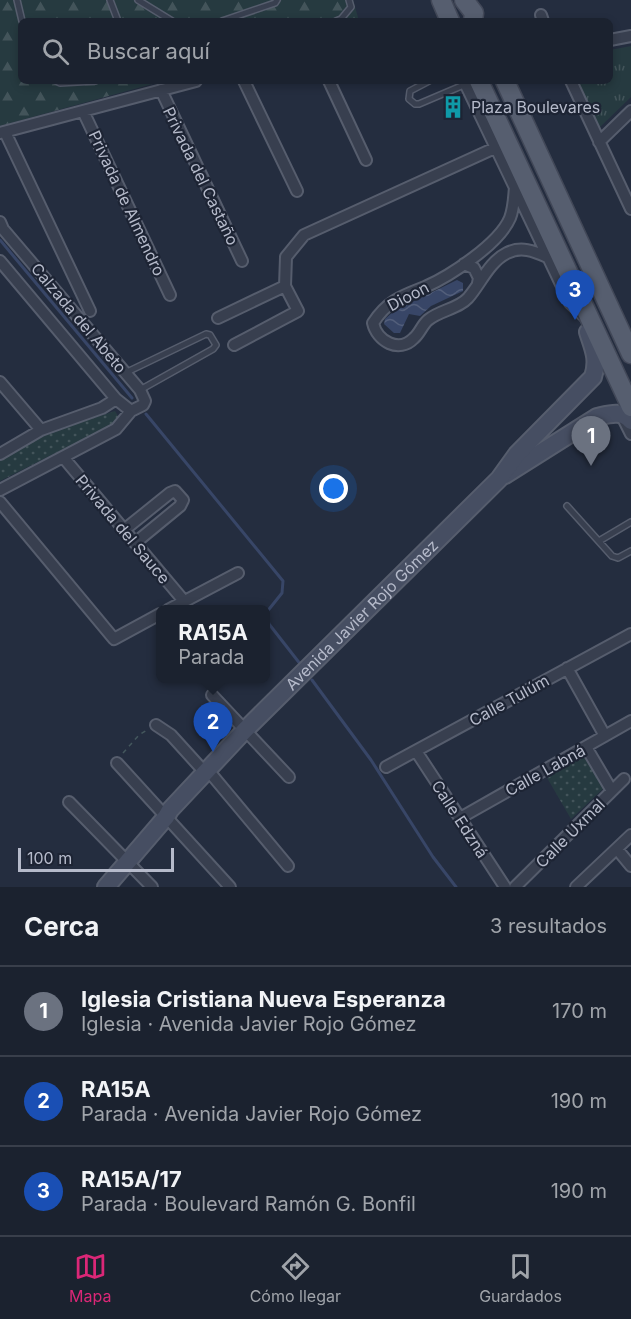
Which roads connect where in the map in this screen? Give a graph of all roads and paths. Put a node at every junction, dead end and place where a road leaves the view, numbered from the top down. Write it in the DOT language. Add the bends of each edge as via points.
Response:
graph roads {
  1 [pos="17,0"];
  2 [pos="110,0"];
  3 [pos="138,0"];
  4 [pos="277,0"];
  5 [pos="349,0"];
  6 [pos="441,0"];
  7 [pos="21,18"];
  8 [pos="117,18"];
  9 [pos="167,18"];
  10 [pos="231,18"];
  11 [pos="342,18"];
  12 [pos="449,18"];
  13 [pos="631,36"];
  14 [pos="613,39"];
  15 [pos="184,84"];
  16 [pos="245,84"];
  17 [pos="330,84"];
  18 [pos="423,84"];
  19 [pos="465,84"];
  20 [pos="471,84"];
  21 [pos="500,84"];
  22 [pos="506,84"];
  23 [pos="572,84"];
  24 [pos="161,90"];
  25 [pos="83,111"];
  26 [pos="631,111"];
  27 [pos="522,119"];
  28 [pos="2,133"];
  29 [pos="599,142"];
  30 [pos="503,145"];
  31 [pos="366,160"];
  32 [pos="515,187"];
  33 [pos="297,191"];
  34 [pos="631,207"];
  35 [pos="0,222"];
  36 [pos="496,239"];
  37 [pos="506,254"];
  38 [pos="547,257"];
  39 [pos="587,258"];
  40 [pos="0,261"];
  41 [pos="242,261"];
  42 [pos="464,264"];
  43 [pos="478,284"];
  44 [pos="285,286"];
  45 [pos="170,295"];
  46 [pos="90,311"];
  47 [pos="218,318"];
  48 [pos="590,322"];
  49 [pos="631,334"];
  50 [pos="234,345"];
  51 [pos="631,354"];
  52 [pos="125,373"];
  53 [pos="0,382"];
  54 [pos="140,390"];
  55 [pos="116,399"];
  56 [pos="131,411"];
  57 [pos="628,414"];
  58 [pos="41,430"];
  59 [pos="631,434"];
  60 [pos="0,454"];
  61 [pos="63,457"];
  62 [pos="499,478"];
  63 [pos="0,490"];
  64 [pos="0,502"];
  65 [pos="567,506"];
  66 [pos="631,522"];
  67 [pos="124,530"];
  68 [pos="599,541"];
  69 [pos="135,543"];
  70 [pos="631,551"];
  71 [pos="238,573"];
  72 [pos="184,601"];
  73 [pos="176,605"];
  74 [pos="156,616"];
  75 [pos="631,634"];
  76 [pos="567,668"];
  77 [pos="212,695"];
  78 [pos="631,722"];
  79 [pos="156,725"];
  80 [pos="245,730"];
  81 [pos="605,736"];
  82 [pos="586,747"];
  83 [pos="416,751"];
  84 [pos="117,763"];
  85 [pos="386,767"];
  86 [pos="207,769"];
  87 [pos="289,777"];
  88 [pos="624,779"];
  89 [pos="612,791"];
  90 [pos="69,802"];
  91 [pos="166,817"];
  92 [pos="460,818"];
  93 [pos="631,835"];
  94 [pos="617,849"];
  95 [pos="127,862"];
  96 [pos="288,866"];
  97 [pos="631,866"];
  98 [pos="106,887"];
  99 [pos="152,887"];
  100 [pos="230,887"];
  101 [pos="505,887"];
  102 [pos="515,887"];
  103 [pos="576,887"];
  1 -- 7 [label="lane"];
  2 -- 8 [label="lane"];
  3 -- 9 [label="lane"];
  4 -- 10 [label="lane"];
  5 -- 11 [label="lane" via="351,7"];
  6 -- 12 [label="main road"];
  13 -- 14 [label="street"];
  15 -- 24 [label="street"];
  16 -- 33 [label="street"];
  17 -- 31 [label="street"];
  18 -- 19 [label="lane" via="410,91 409,99 415,104"];
  20 -- 30 [label="main road"];
  21 -- 27 [label="main road"];
  22 -- 27 [label="main road"];
  23 -- 29 [label="street"];
  24 -- 25 [label="street"];
  24 -- 41 [label="street, Privada del Castaño"];
  25 -- 28 [label="street"];
  25 -- 45 [label="street, Privada de Almendro"];
  26 -- 29 [label="street"];
  27 -- 39 [label="main road"];
  28 -- 46 [label="street"];
  29 -- 34 [label="street"];
  30 -- 32 [label="street"];
  30 -- 44 [label="street" via="304,235 286,257"];
  30 -- 48 [label="main road"];
  32 -- 36 [label="street, Dioon" via="509,219"];
  32 -- 38 [label="street"];
  35 -- 52 [label="street, Calzada del Abeto"];
  36 -- 37 [label="street"];
  36 -- 42 [label="street, Dioon"];
  37 -- 38 [label="street" via="522,249"];
  37 -- 43 [label="street, Dioon"];
  38 -- 48 [label="street" via="570,303"];
  39 -- 49 [label="street"];
  39 -- 51 [label="main road"];
  40 -- 55 [label="street"];
  42 -- 43 [label="street" via="474,268"];
  42 -- 43 [label="street, Dioon" via="388,304 373,323 375,332 392,344 404,345 414,339 427,321 467,299"];
  44 -- 47 [label="street"];
  44 -- 50 [label="street" via="297,311"];
  48 -- 57 [label="main road"];
  48 -- 62 [label="street, Avenida Javier Rojo Gómez" via="588,333 597,361 593,377 517,454"];
  52 -- 54 [label="street, Calzada del Abeto"];
  52 -- 54 [label="lane" via="210,335 216,345 213,349"];
  53 -- 58 [label="street"];
  54 -- 56 [label="street" via="145,401"];
  55 -- 56 [label="street"];
  55 -- 58 [label="street"];
  56 -- 61 [label="street" via="116,429"];
  57 -- 59 [label="street"];
  57 -- 62 [label="street, Avenida Javier Rojo Gómez" via="614,412 597,417"];
  58 -- 60 [label="street"];
  61 -- 63 [label="street"];
  61 -- 67 [label="street, Privada del Sauce"];
  62 -- 80 [label="street, Avenida Javier Rojo Gómez"];
  64 -- 74 [label="street" via="114,639"];
  65 -- 68 [label="lane"];
  66 -- 68 [label="lane"];
  67 -- 69 [label="street, Privada del Sauce"];
  67 -- 69 [label="street" via="170,493 178,494 183,500 180,506"];
  68 -- 70 [label="lane" via="618,558"];
  69 -- 72 [label="street, Privada del Sauce"];
  71 -- 72 [label="street"];
  72 -- 73 [label="street"];
  75 -- 76 [label="street, Calle Tulúm"];
  76 -- 81 [label="street"];
  76 -- 83 [label="street, Calle Tulúm"];
  77 -- 80 [label="street"];
  78 -- 81 [label="street, Calle Labná"];
  79 -- 84 [label="path" via="126,747"];
  79 -- 86 [label="street" via="171,735 200,767"];
  80 -- 86 [label="street, Avenida Javier Rojo Gómez"];
  80 -- 87 [label="street"];
  81 -- 82 [label="street, Calle Labná"];
  82 -- 89 [label="street"];
  82 -- 92 [label="street, Calle Labná"];
  83 -- 85 [label="street, Calle Tulúm"];
  83 -- 92 [label="street, Calle Edzná"];
  84 -- 91 [label="street"];
  86 -- 91 [label="street, Avenida Javier Rojo Gómez"];
  86 -- 96 [label="street"];
  88 -- 89 [label="street, Calle Uxmal"];
  89 -- 102 [label="street, Calle Uxmal"];
  90 -- 95 [label="street"];
  91 -- 95 [label="street, Avenida Javier Rojo Gómez"];
  91 -- 100 [label="street"];
  92 -- 101 [label="street, Calle Edzná"];
  93 -- 94 [label="street"];
  94 -- 97 [label="street"];
  94 -- 103 [label="street"];
  95 -- 98 [label="street, Avenida Javier Rojo Gómez"];
  95 -- 99 [label="street"];
}
